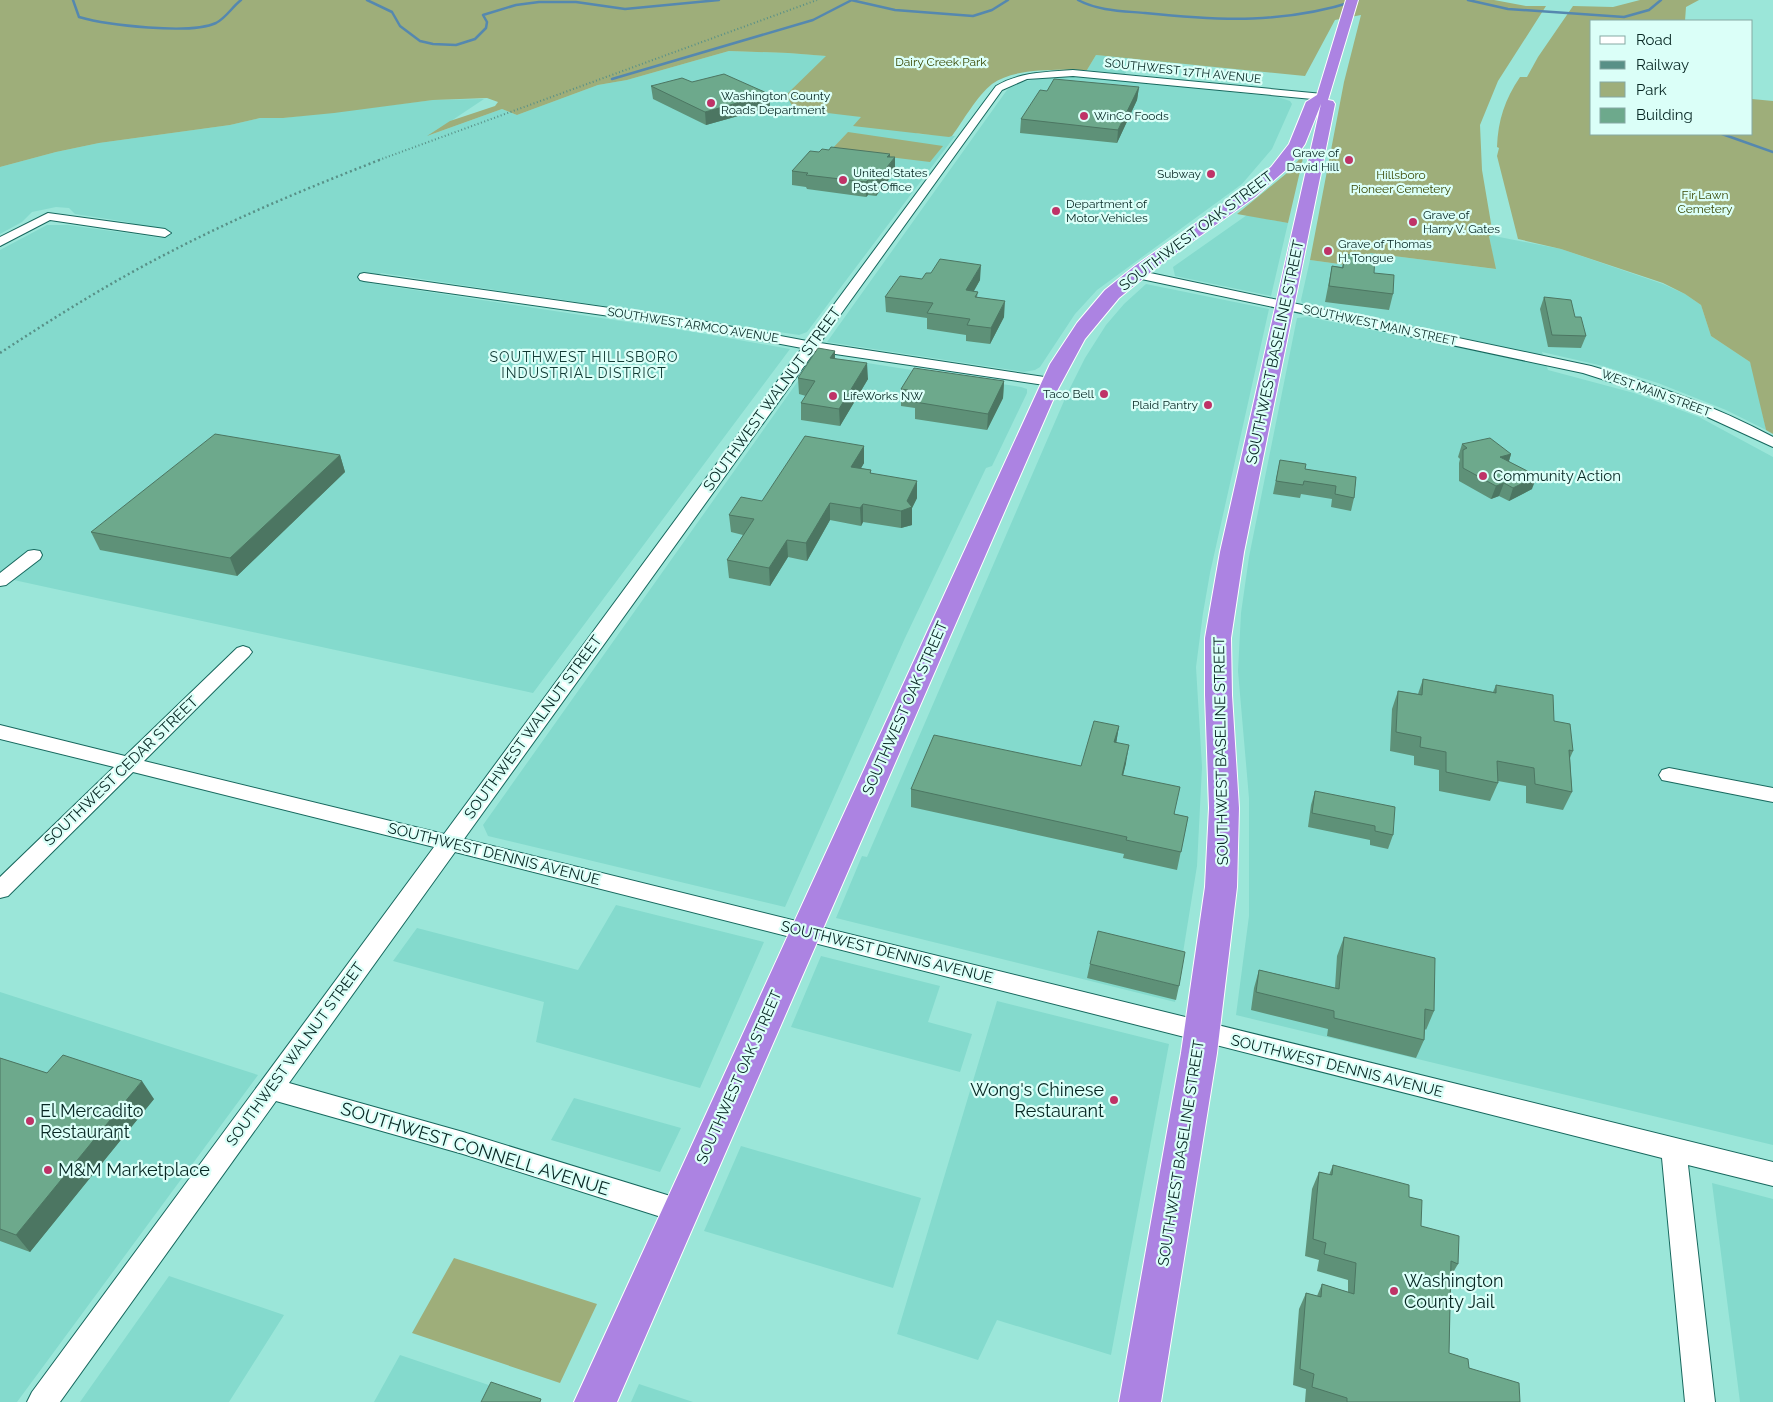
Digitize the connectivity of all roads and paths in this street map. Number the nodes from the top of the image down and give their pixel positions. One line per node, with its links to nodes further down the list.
1 (1352, 0): 3 (highway, SOUTHWEST BASELINE STREET)
2 (1041, 74): 3 (street, SOUTHWEST 17TH AVENUE); 10 (street, SOUTHWEST WALNUT STREET)
3 (1322, 97): 7 (highway, SOUTHWEST OAK STREET); 9 (highway, SOUTHWEST BASELINE STREET)
4 (48, 216): 5 (street); 6 (street)
5 (165, 234)
6 (0, 242)
7 (1136, 274): 9 (street, SOUTHWEST MAIN STREET); 12 (highway, SOUTHWEST OAK STREET)
8 (364, 277): 10 (street, SOUTHWEST ARMCO AVENUE)
9 (1285, 306): 11 (street, SOUTHWEST MAIN STREET); 24 (highway, SOUTHWEST BASELINE STREET)
10 (811, 345): 12 (street, SOUTHWEST ARMCO AVENUE); 21 (street, SOUTHWEST WALNUT STREET)
11 (1535, 357): 13 (street, WEST MAIN STREET)
12 (1051, 382): 23 (highway, SOUTHWEST OAK STREET)
13 (1773, 443)
14 (34, 555): 15 (street)
15 (0, 581)
16 (243, 652): 18 (street, SOUTHWEST CEDAR STREET)
17 (0, 732): 18 (street, SOUTHWEST DENNIS AVENUE)
18 (129, 764): 21 (street, SOUTHWEST DENNIS AVENUE); 22 (street, SOUTHWEST CEDAR STREET)
19 (1669, 775): 20 (street)
20 (1773, 795)
21 (449, 842): 23 (street, SOUTHWEST DENNIS AVENUE); 25 (street, SOUTHWEST WALNUT STREET)
22 (0, 890)
23 (804, 930): 24 (street, SOUTHWEST DENNIS AVENUE); 28 (highway, SOUTHWEST OAK STREET)
24 (1202, 1032): 26 (street, SOUTHWEST DENNIS AVENUE); 31 (highway, SOUTHWEST BASELINE STREET)
25 (270, 1088): 28 (street, SOUTHWEST CONNELL AVENUE); 29 (street, SOUTHWEST WALNUT STREET)
26 (1674, 1150): 27 (street, SOUTHWEST DENNIS AVENUE); 32 (street)
27 (1773, 1174)
28 (680, 1212): 30 (highway, SOUTHWEST OAK STREET)
29 (42, 1402)
30 (595, 1402)
31 (1140, 1402)
32 (1700, 1402)

